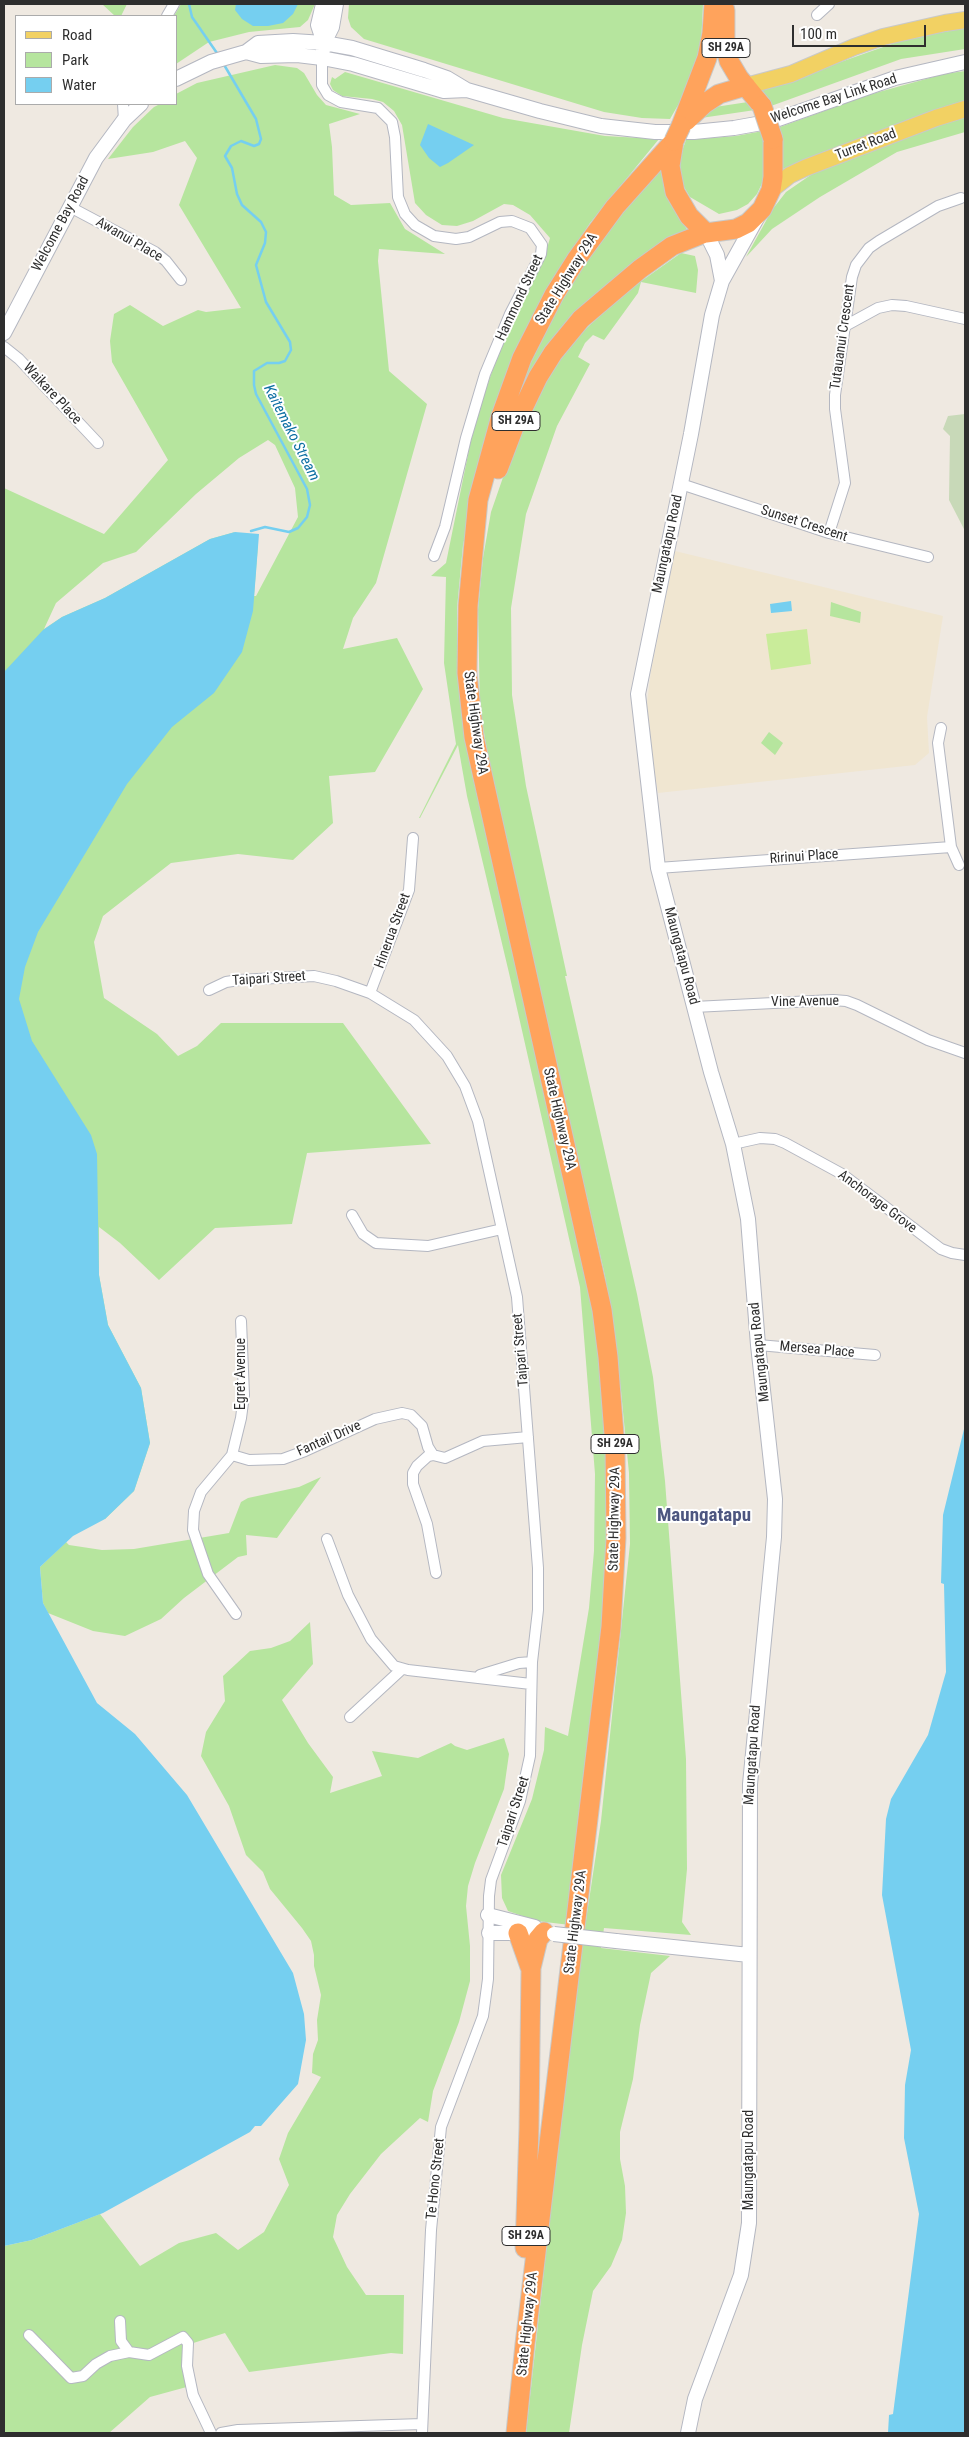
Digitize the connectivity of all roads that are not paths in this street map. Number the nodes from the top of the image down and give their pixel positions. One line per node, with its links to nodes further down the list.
1 (323, 4): 8 (street)
2 (336, 4): 8 (street)
3 (714, 4): 19 (highway, State Highway 29A / SH 29A)
4 (725, 4): 13 (highway, SH 29A)
5 (829, 4): 6 (street)
6 (817, 15)
7 (965, 20): 13 (main road)
8 (324, 43): 9 (street, Welcome Bay Link Road); 10 (street); 14 (street, Welcome Bay Link Road)
9 (240, 54): 10 (street, Welcome Bay Link Road); 12 (street, Welcome Bay Link Road)
10 (322, 58): 14 (street, Welcome Bay Link Road); 35 (street, Hammond Street)
11 (965, 62): 14 (street, Welcome Bay Link Road)
12 (178, 78)
13 (746, 86): 19 (highway, SH 29A); 20 (highway, SH 29A, bridge)
14 (467, 90)
15 (122, 105): 18 (street)
16 (140, 105): 18 (street)
17 (965, 109): 20 (main road, Turret Road)
18 (124, 120): 22 (street, Welcome Bay Road)
19 (682, 125): 24 (highway, SH 29A); 34 (highway, State Highway 29A / SH 29A)
20 (771, 190): 23 (highway, SH 29A)
21 (961, 198): 28 (street, Tutauanui Crescent)
22 (70, 207): 25 (street, Awanui Place); 29 (street, Welcome Bay Road)
23 (760, 213): 24 (highway, SH 29A); 26 (street, Maungatapu Road)
24 (705, 233): 26 (street, Maungatapu Road); 34 (highway, State Highway 29A / SH 29A)
25 (182, 280)
26 (722, 281): 32 (street, Maungatapu Road)
27 (965, 318): 28 (street)
28 (845, 326): 33 (street, Tutauanui Crescent)
29 (4, 333)
30 (4, 347): 31 (street, Waikare Place)
31 (98, 443)
32 (681, 484): 33 (street, Sunset Crescent); 41 (street, Maungatapu Road)
33 (829, 533): 36 (street, Sunset Crescent)
34 (472, 554): 72 (highway, State Highway 29A / SH 29A)
35 (434, 556)
36 (928, 557)
37 (941, 728): 39 (street)
38 (413, 838): 43 (street, Hinerua Street)
39 (951, 847): 40 (street); 41 (street, Ririnui Place)
40 (959, 865)
41 (658, 868): 44 (street, Maungatapu Road)
42 (209, 990): 43 (street, Taipari Street)
43 (370, 992): 48 (street, Taipari Street)
44 (694, 1007): 45 (street, Vine Avenue); 46 (street, Maungatapu Road)
45 (965, 1053)
46 (732, 1144): 49 (street, Anchorage Grove); 51 (street, Maungatapu Road)
47 (352, 1215): 48 (street)
48 (502, 1230): 53 (street, Taipari Street)
49 (965, 1255)
50 (241, 1321): 54 (street, Egret Avenue)
51 (758, 1345): 52 (street, Mersea Place); 68 (street, Maungatapu Road)
52 (875, 1355)
53 (528, 1437): 55 (street); 59 (street, Taipari Street)
54 (232, 1455): 55 (street, Fantail Drive); 58 (street)
55 (433, 1455): 57 (street)
56 (327, 1539): 60 (street)
57 (436, 1573)
58 (236, 1614)
59 (532, 1662): 61 (street); 62 (street, Taipari Street)
60 (402, 1669): 61 (street); 63 (street)
61 (474, 1676): 62 (street)
62 (531, 1684): 64 (street, Taipari Street)
63 (350, 1717)
64 (488, 1915): 65 (street, Taipari Street); 67 (street)
65 (489, 1932): 66 (street); 74 (street, Te Hono Street)
66 (518, 1933): 67 (street); 69 (highway, SH 29A)
67 (549, 1933): 68 (street, bridge); 69 (highway, SH 29A)
68 (749, 1955): 78 (street, Maungatapu Road)
69 (530, 1968): 72 (highway, SH 29A)
70 (120, 2321): 73 (street)
71 (30, 2334): 73 (street)
72 (525, 2344): 77 (highway, State Highway 29A / SH 29A)
73 (129, 2352): 75 (street)
74 (422, 2429): 76 (street)
75 (211, 2433)
76 (221, 2433)
77 (516, 2433)
78 (688, 2433)

